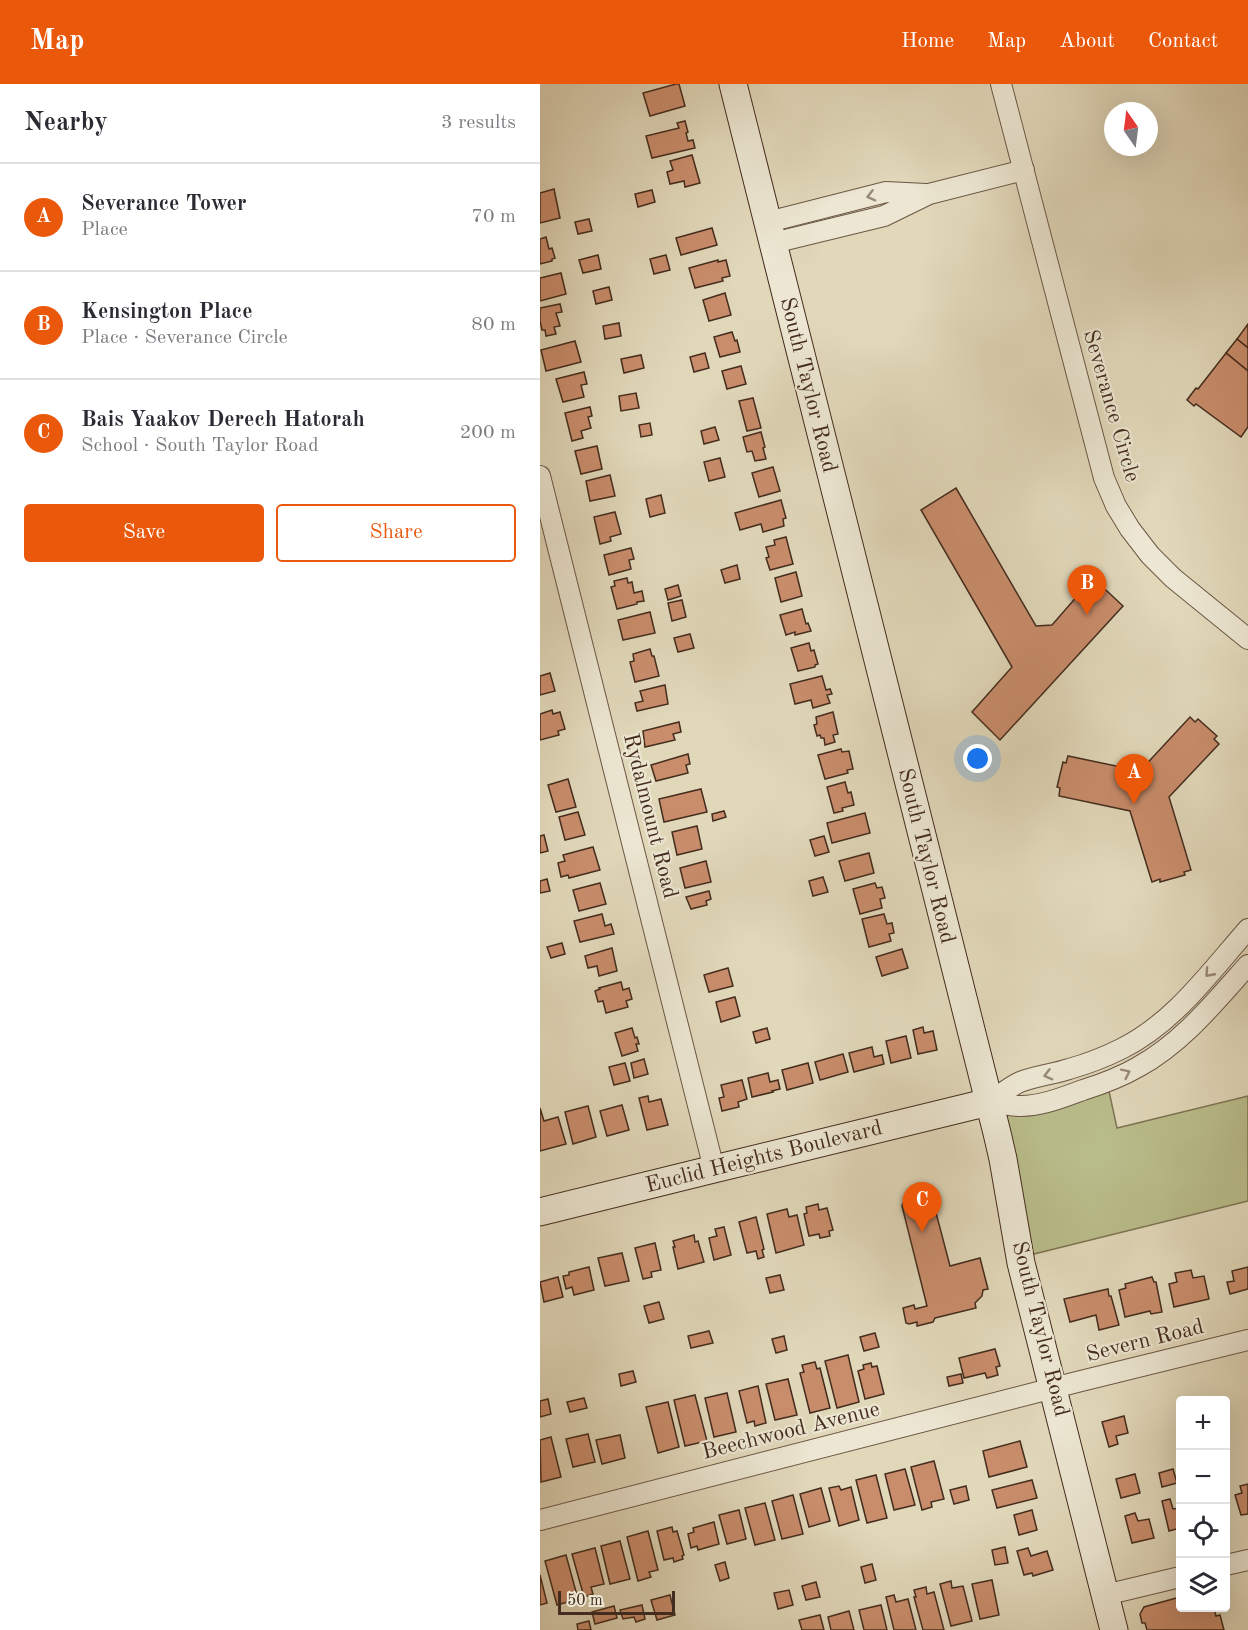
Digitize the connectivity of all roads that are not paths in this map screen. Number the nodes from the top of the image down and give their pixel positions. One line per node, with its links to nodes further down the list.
1 (733, 84): 4 (main road, South Taylor Road)
2 (1001, 84): 3 (street, Severance Circle)
3 (1024, 170): 4 (street); 6 (street, Severance Circle)
4 (770, 233): 9 (main road, South Taylor Road)
5 (540, 476): 10 (street, Rydalmount Road)
6 (1248, 639)
7 (1248, 930): 9 (street, one-way to 9)
8 (1248, 965): 9 (street, one-way to 8)
9 (989, 1102): 10 (main road, Euclid Heights Boulevard); 13 (main road, South Taylor Road)
10 (714, 1169): 11 (main road, Euclid Heights Boulevard)
11 (540, 1212)
12 (1248, 1340): 13 (street, Severn Road)
13 (1054, 1389): 14 (street, Beechwood Avenue); 18 (main road, South Taylor Road)
14 (540, 1520)
15 (1248, 1560): 16 (street)
16 (1230, 1564)
17 (1176, 1577): 18 (street)
18 (1105, 1595): 19 (main road, South Taylor Road)
19 (1108, 1629)

